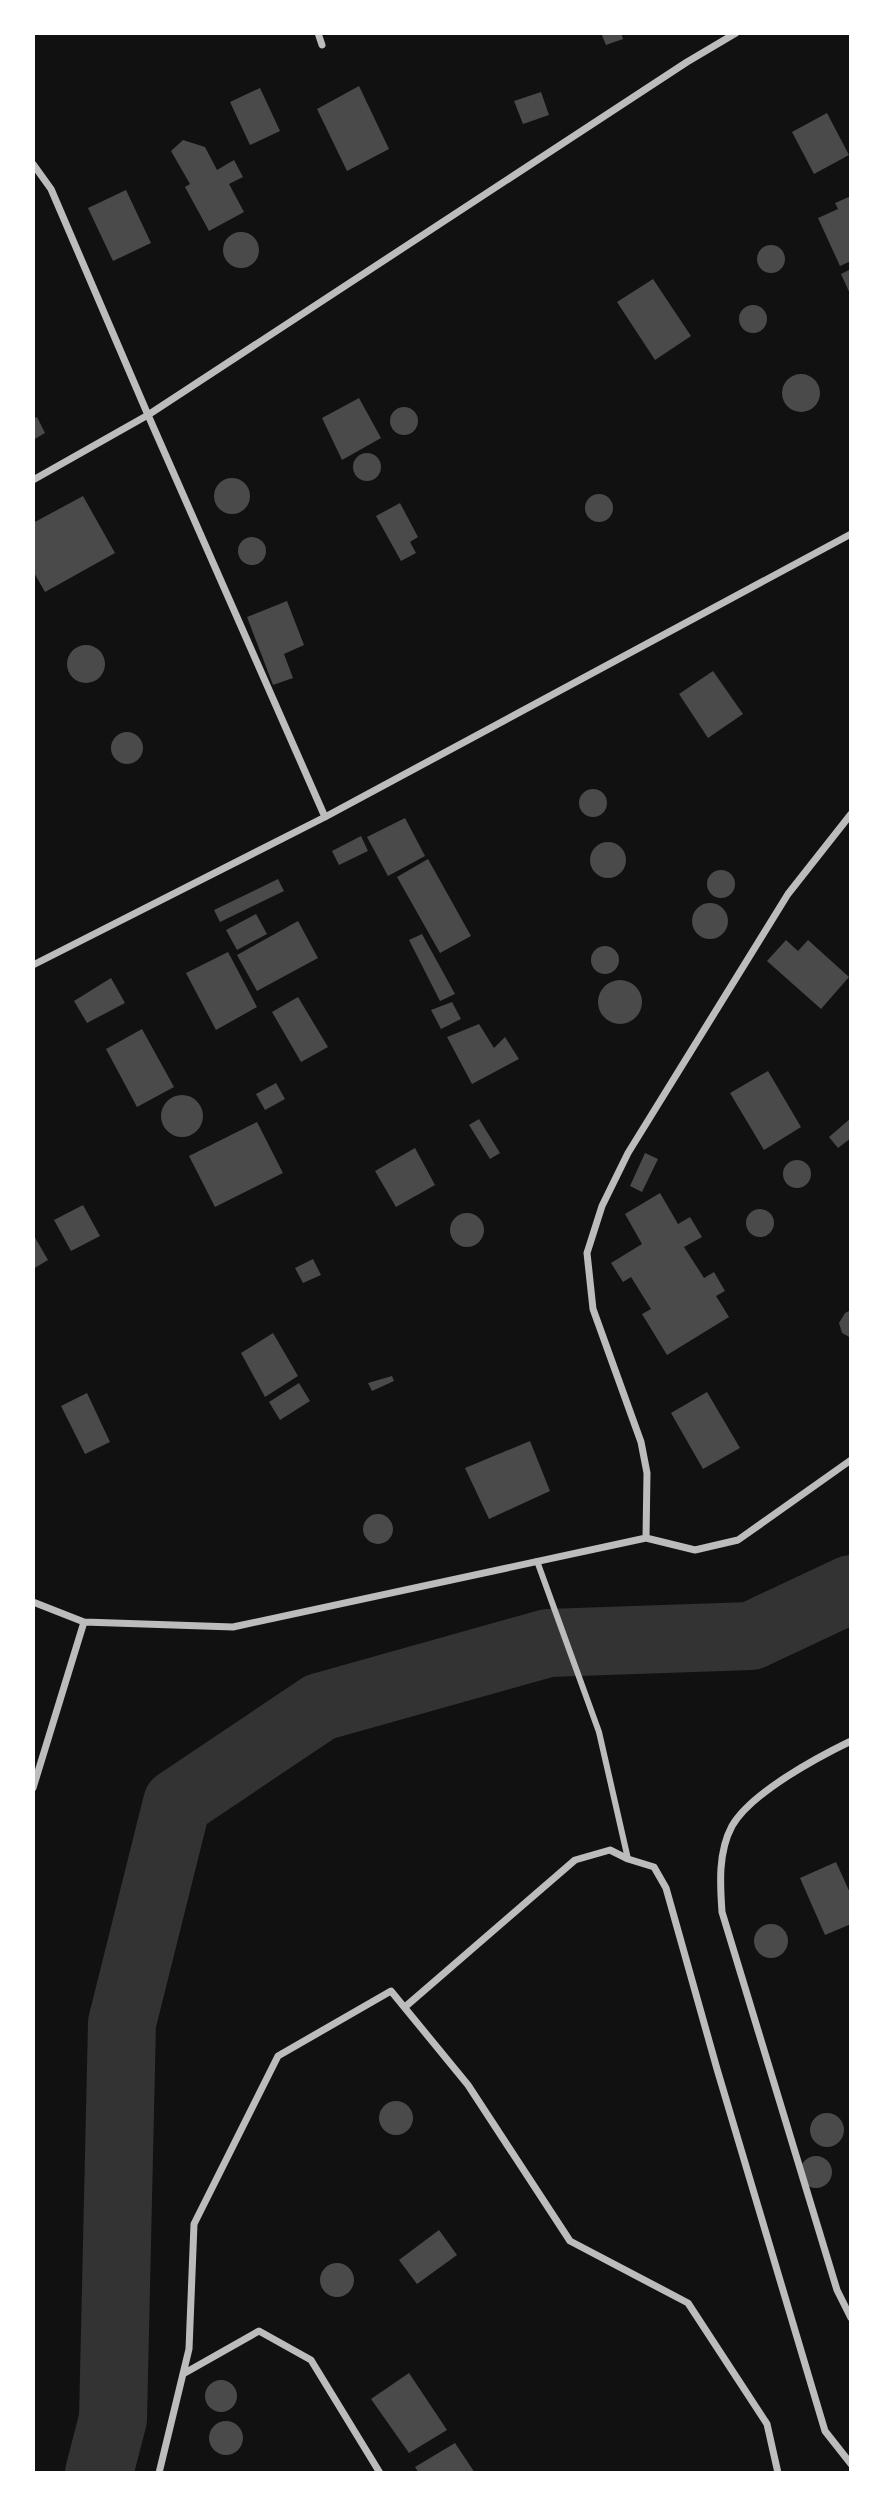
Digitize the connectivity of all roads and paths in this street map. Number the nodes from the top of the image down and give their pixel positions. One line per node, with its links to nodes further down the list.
1 (318, 33): 3 (street)
2 (736, 33): 5 (street)
3 (322, 45)
4 (33, 164): 5 (street)
5 (148, 415): 6 (street); 9 (street)
6 (33, 480)
7 (851, 534): 9 (street)
8 (851, 814): 12 (street)
9 (325, 817): 10 (street)
10 (33, 965)
11 (851, 1460): 12 (street)
12 (646, 1538): 13 (street)
13 (537, 1561): 15 (street); 18 (street)
14 (33, 1602): 15 (street)
15 (84, 1622): 17 (street)
16 (851, 1741): 20 (street)
17 (33, 1788)
18 (628, 1859): 19 (street); 22 (street)
19 (405, 2007): 21 (street); 25 (street)
20 (851, 2318)
21 (183, 2374): 23 (street); 24 (street)
22 (851, 2464)
23 (159, 2473)
24 (380, 2473)
25 (778, 2473)

